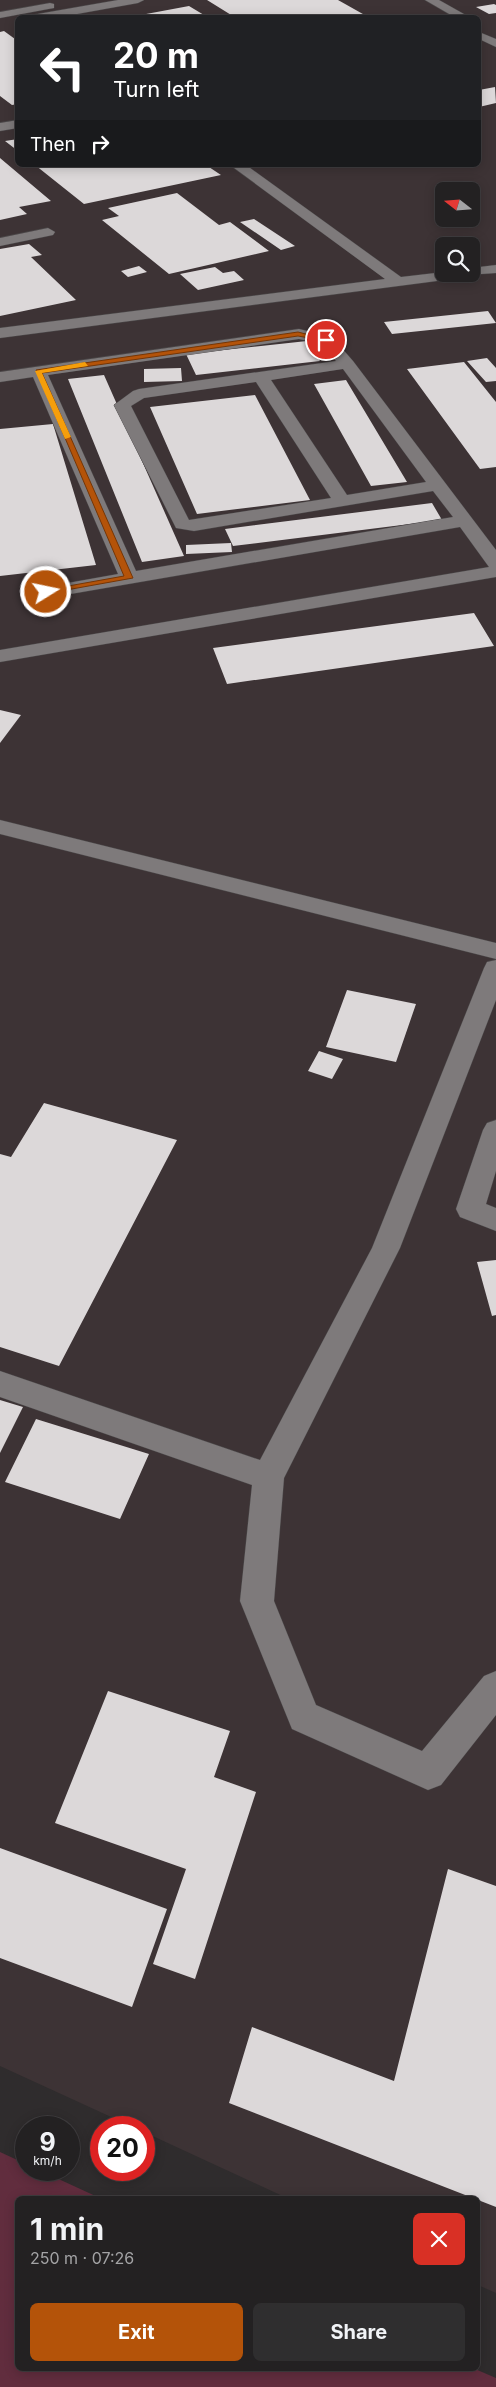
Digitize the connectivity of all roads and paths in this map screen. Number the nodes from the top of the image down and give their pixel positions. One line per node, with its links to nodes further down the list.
1 (7, 0): 7 (street)
2 (89, 0): 8 (street)
3 (138, 0): 9 (street)
4 (431, 0): 11 (street)
5 (419, 4): 10 (street)
6 (0, 15): 12 (street)
7 (25, 15)
8 (30, 15)
9 (33, 15)
10 (439, 15)
11 (460, 15)
12 (15, 16)
13 (15, 19): 14 (street)
14 (0, 23)
15 (481, 25): 16 (street)
16 (496, 34): 17 (street)
17 (481, 37)
18 (481, 37): 19 (street)
19 (496, 44)
20 (15, 124): 21 (street)
21 (0, 127)
22 (240, 167): 28 (street)
23 (48, 232): 24 (street)
24 (0, 242)
25 (496, 269): 26 (street)
26 (480, 271)
27 (435, 277): 28 (street)
28 (398, 282): 29 (street)
29 (0, 333)
30 (347, 364): 31 (street); 32 (street); 34 (street)
31 (38, 371): 33 (street); 39 (street)
32 (260, 376): 35 (street); 35 (street)
33 (0, 377)
34 (438, 485): 35 (street); 36 (street)
35 (342, 501)
36 (464, 521): 37 (street); 39 (street)
37 (496, 562)
38 (496, 571): 41 (street)
39 (129, 578): 40 (street)
40 (30, 595)
41 (0, 656)
42 (0, 827): 43 (street)
43 (496, 951)
44 (496, 968): 48 (street)
45 (496, 1130): 46 (street)
46 (496, 1220)
47 (0, 1384): 48 (street)
48 (268, 1477): 49 (street)
49 (496, 1688)

